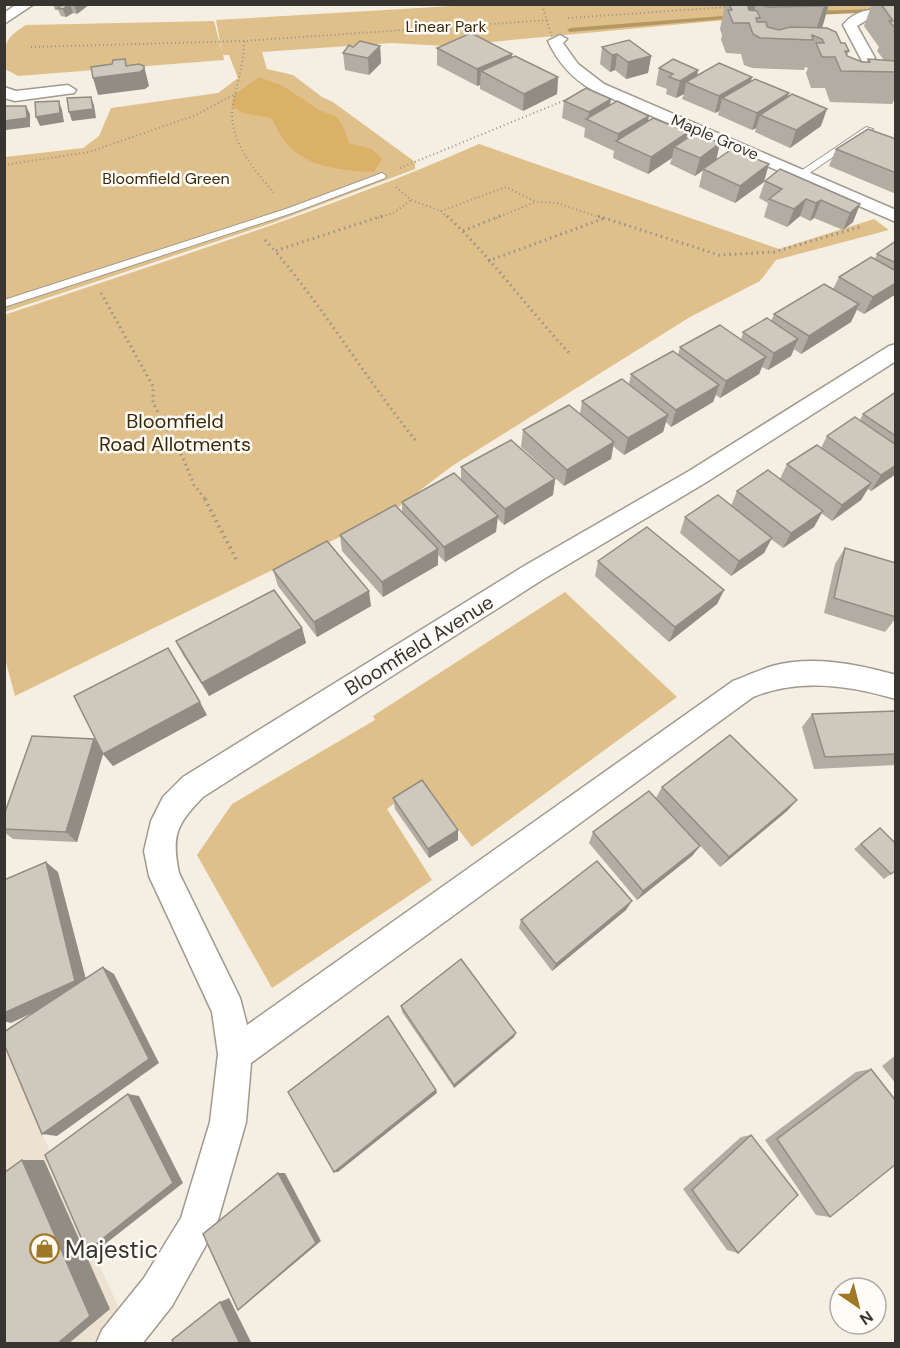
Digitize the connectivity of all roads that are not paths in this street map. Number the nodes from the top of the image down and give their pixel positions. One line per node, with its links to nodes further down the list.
1 (27, 4): 3 (street)
2 (896, 12): 5 (street)
3 (4, 20)
4 (556, 38): 9 (street, Maple Grove)
5 (867, 58)
6 (68, 90): 7 (street)
7 (4, 92)
8 (868, 129): 9 (lane)
9 (801, 175): 11 (street, Maple Grove)
10 (382, 176): 12 (lane)
11 (891, 215)
12 (4, 304)
13 (896, 351): 15 (street, Bloomfield Avenue)
14 (896, 687): 15 (street)
15 (235, 1054): 16 (street, Bloomfield Avenue)
16 (116, 1344)

